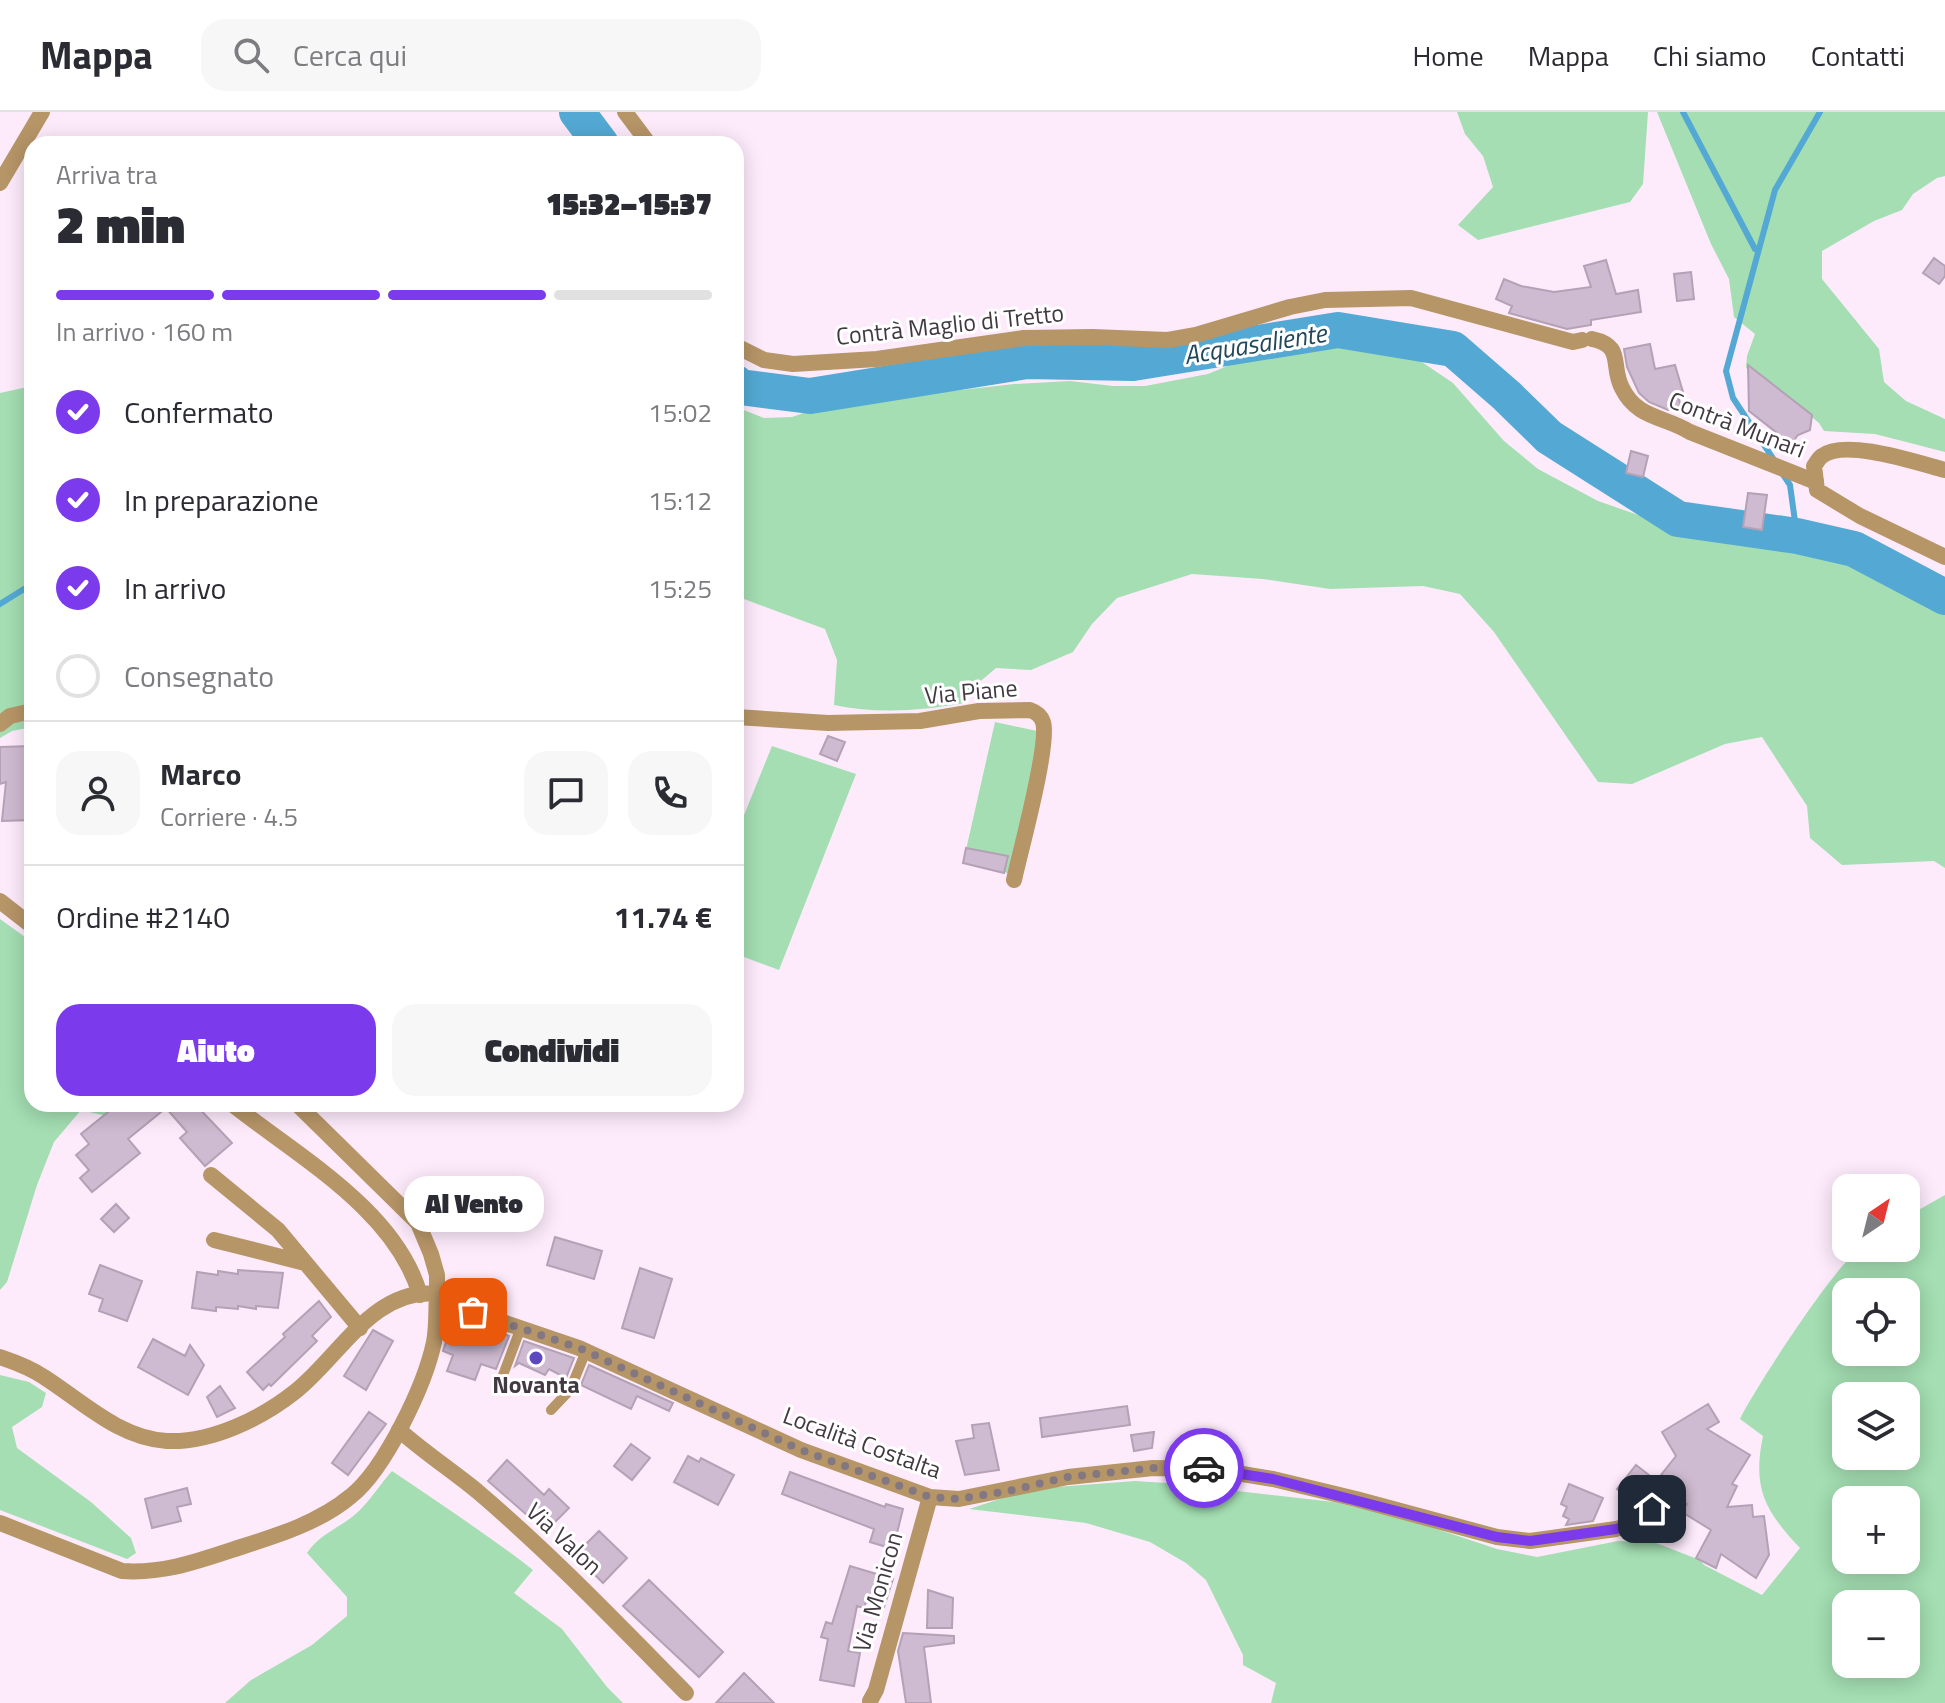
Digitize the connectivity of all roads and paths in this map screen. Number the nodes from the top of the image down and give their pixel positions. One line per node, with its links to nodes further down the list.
1 (42, 112): 3 (street)
2 (625, 112): 4 (street)
3 (28, 136)
4 (643, 136)
5 (24, 142): 6 (street)
6 (0, 183)
7 (1453, 309): 8 (street, Contrà Maglio di Tretto); 10 (street, Contrà Munari)
8 (744, 350)
9 (1945, 470): 10 (street)
10 (1816, 482): 11 (street, Contrà Munari)
11 (1945, 557)
12 (24, 713): 14 (street)
13 (744, 718): 15 (street, Via Piane)
14 (0, 724)
15 (1014, 880)
16 (0, 901): 17 (street)
17 (24, 920)
18 (243, 1112): 23 (street)
19 (305, 1112): 23 (street)
20 (211, 1175): 22 (street)
21 (214, 1240): 22 (street)
22 (305, 1263): 24 (street)
23 (429, 1294): 24 (street); 25 (street, Località Costalta); 30 (street)
24 (360, 1328): 27 (street)
25 (520, 1330): 26 (street, Località Costalta); 28 (lane)
26 (586, 1351): 29 (lane); 32 (street, Località Costalta)
27 (0, 1357)
28 (497, 1391)
29 (551, 1410)
30 (399, 1430): 34 (street); 36 (street, Via Valon)
31 (1662, 1486): 35 (street)
32 (930, 1497): 35 (street, Località Costalta); 37 (street, Via Monicon)
33 (1664, 1507): 35 (street, Località Costalta)
34 (0, 1523)
35 (1628, 1525)
36 (686, 1693)
37 (870, 1701)

